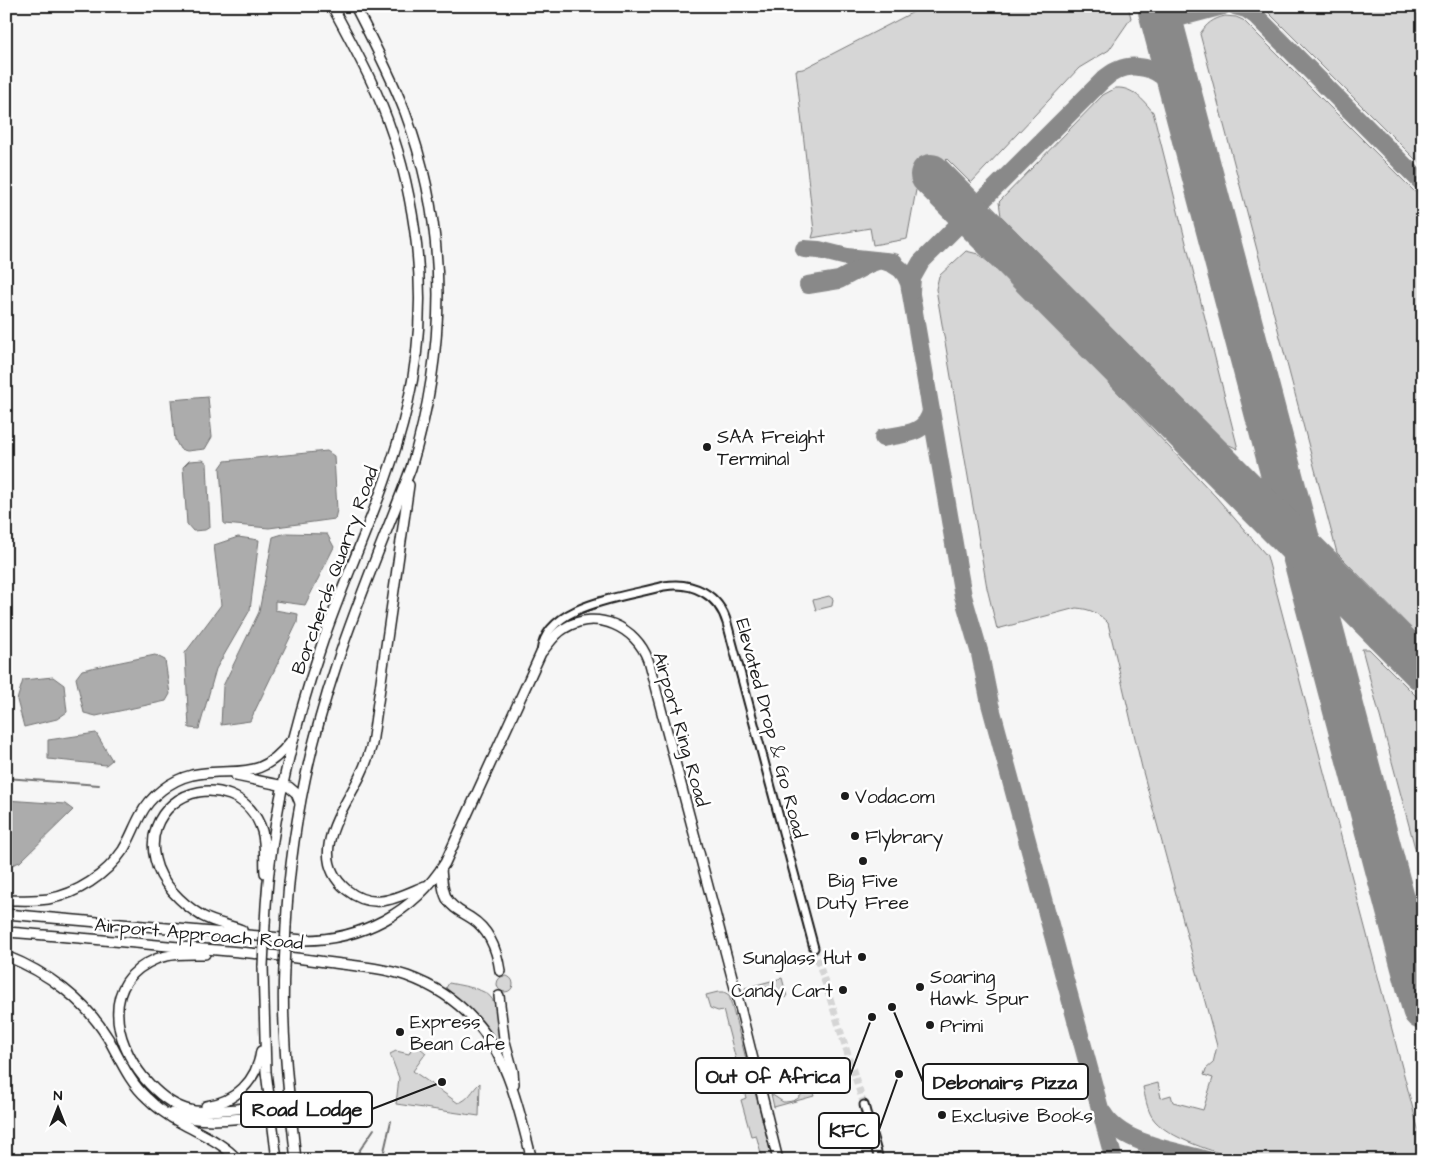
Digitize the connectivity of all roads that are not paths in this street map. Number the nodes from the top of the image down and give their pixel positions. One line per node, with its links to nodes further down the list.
1 (332, 6): 5 (main road, Borcherds Quarry Road)
2 (355, 6): 3 (main road, Borcherds Quarry Road)
3 (411, 468): 8 (main road, Borcherds Quarry Road); 10 (main road)
4 (541, 653): 9 (main road, Airport Ring Road); 17 (street, Elevated Drop & Go Road); 33 (main road, Airport Ring Road)
5 (294, 737): 6 (main road); 7 (main road, Borcherds Quarry Road)
6 (223, 773): 7 (main road); 11 (main road)
7 (283, 785): 8 (main road); 12 (main road, Borcherds Quarry Road)
8 (300, 808): 27 (main road, Borcherds Quarry Road, bridge)
9 (442, 869): 10 (main road, Airport Ring Road); 20 (main road)
10 (428, 885): 16 (main road, Airport Ring Road)
11 (6, 900)
12 (265, 908): 15 (main road); 22 (main road, Borcherds Quarry Road, bridge)
13 (6, 914): 15 (main road, Airport Approach Road)
14 (6, 932): 18 (main road, Airport Approach Road)
15 (256, 935): 16 (main road, Airport Approach Road)
16 (295, 940)
17 (814, 948)
18 (253, 953): 23 (main road); 24 (main road, Airport Approach Road)
19 (6, 956): 25 (main road)
20 (500, 971)
21 (499, 996): 24 (main road)
22 (264, 1019): 23 (main road); 28 (main road, Borcherds Quarry Road)
23 (149, 1084): 28 (main road)
24 (514, 1094): 32 (main road)
25 (154, 1104): 28 (main road); 29 (main road)
26 (864, 1105): 34 (street)
27 (290, 1108): 28 (main road); 31 (main road, Borcherds Quarry Road)
28 (270, 1110): 30 (main road, Borcherds Quarry Road)
29 (238, 1160)
30 (277, 1160)
31 (296, 1160)
32 (532, 1160)
33 (778, 1160)
34 (879, 1160)

